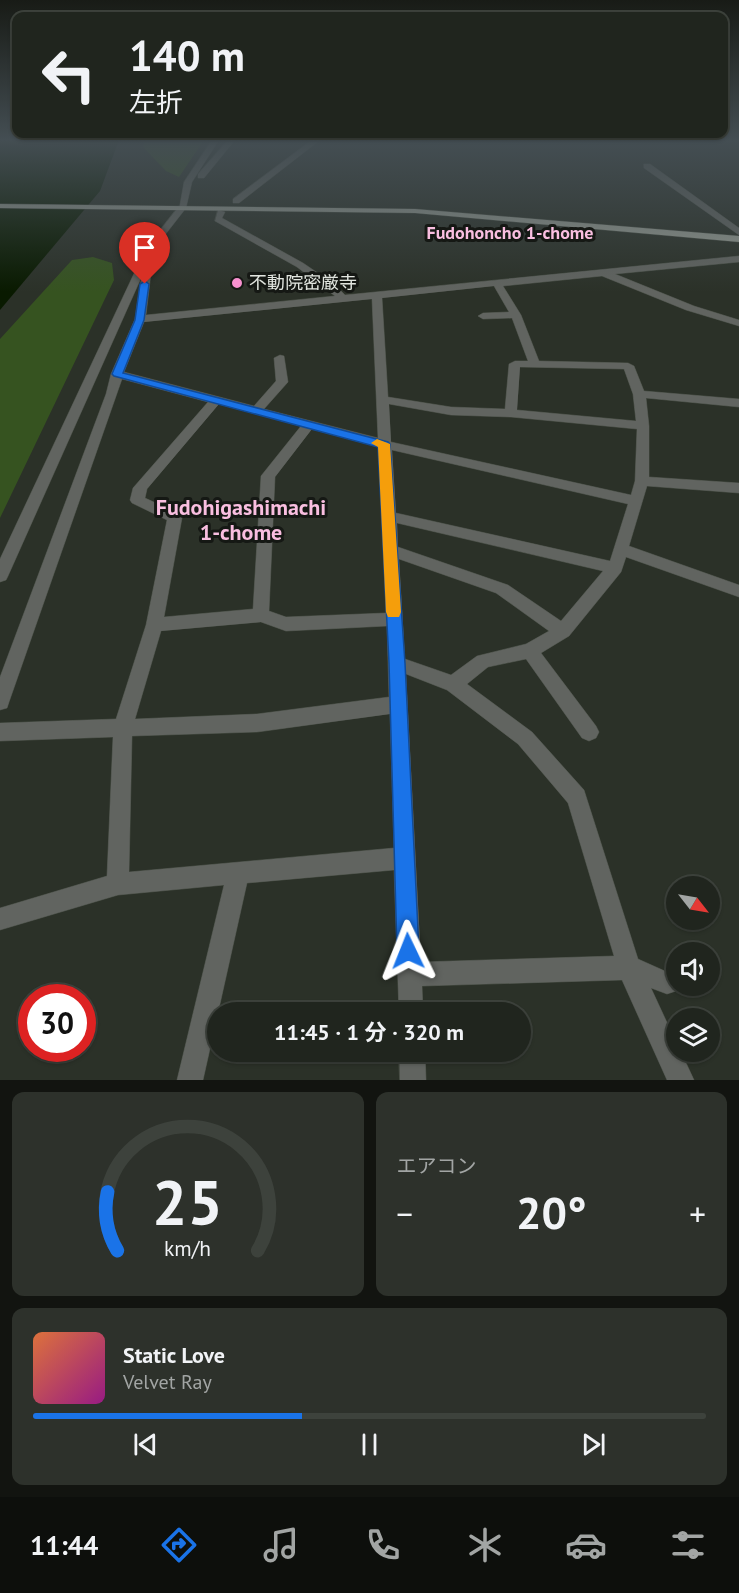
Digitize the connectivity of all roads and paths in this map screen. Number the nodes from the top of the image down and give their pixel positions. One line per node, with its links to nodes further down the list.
1 (186, 190): 6 (street)
2 (250, 190): 4 (street)
3 (681, 190): 8 (street)
4 (236, 201)
5 (0, 206): 6 (main road)
6 (182, 208): 9 (main road); 10 (street)
7 (220, 212): 15 (street)
8 (739, 232)
9 (739, 239)
10 (150, 248): 18 (street); 39 (street)
11 (739, 259): 12 (street)
12 (603, 273): 13 (street); 19 (street)
13 (497, 284): 14 (street); 16 (street)
14 (376, 296): 15 (street); 24 (street)
15 (343, 299): 18 (street)
16 (516, 315): 17 (street); 21 (street)
17 (483, 316)
18 (140, 320): 22 (street)
19 (739, 323)
20 (280, 358): 27 (street)
21 (535, 364): 23 (street); 28 (street)
22 (117, 374): 25 (street); 48 (street)
23 (639, 394): 26 (street); 30 (street)
24 (382, 399): 28 (street); 31 (street)
25 (215, 401): 27 (street); 43 (street)
26 (739, 403)
27 (255, 412): 29 (street)
28 (511, 413): 30 (street)
29 (308, 425): 31 (street); 41 (street)
30 (643, 426): 32 (street)
31 (384, 444): 34 (street); 35 (street)
32 (642, 481): 33 (street); 34 (street)
33 (739, 488)
34 (636, 501): 36 (street)
35 (388, 516): 37 (street); 38 (street)
36 (620, 549): 38 (street); 40 (street)
37 (390, 550): 42 (street); 44 (street)
38 (615, 568): 44 (street)
39 (0, 576)
40 (739, 591)
41 (261, 615): 42 (street); 43 (street)
42 (394, 619): 46 (street)
43 (154, 625): 50 (street)
44 (563, 632): 45 (street)
45 (530, 651): 47 (street); 52 (street)
46 (397, 663): 47 (street); 49 (street)
47 (453, 684): 57 (street)
48 (0, 702)
49 (399, 704): 50 (street); 53 (street)
50 (123, 727): 51 (street); 55 (street)
51 (0, 732)
52 (589, 732)
53 (405, 858): 54 (street); 58 (street)
54 (238, 873): 55 (street); 62 (street)
55 (118, 884): 56 (street)
56 (0, 920)
57 (629, 968): 58 (street); 59 (street); 64 (street)
58 (409, 974): 60 (street)
59 (666, 982)
60 (410, 1002)
61 (412, 1062): 63 (street)
62 (190, 1080)
63 (413, 1080)
64 (681, 1080)

